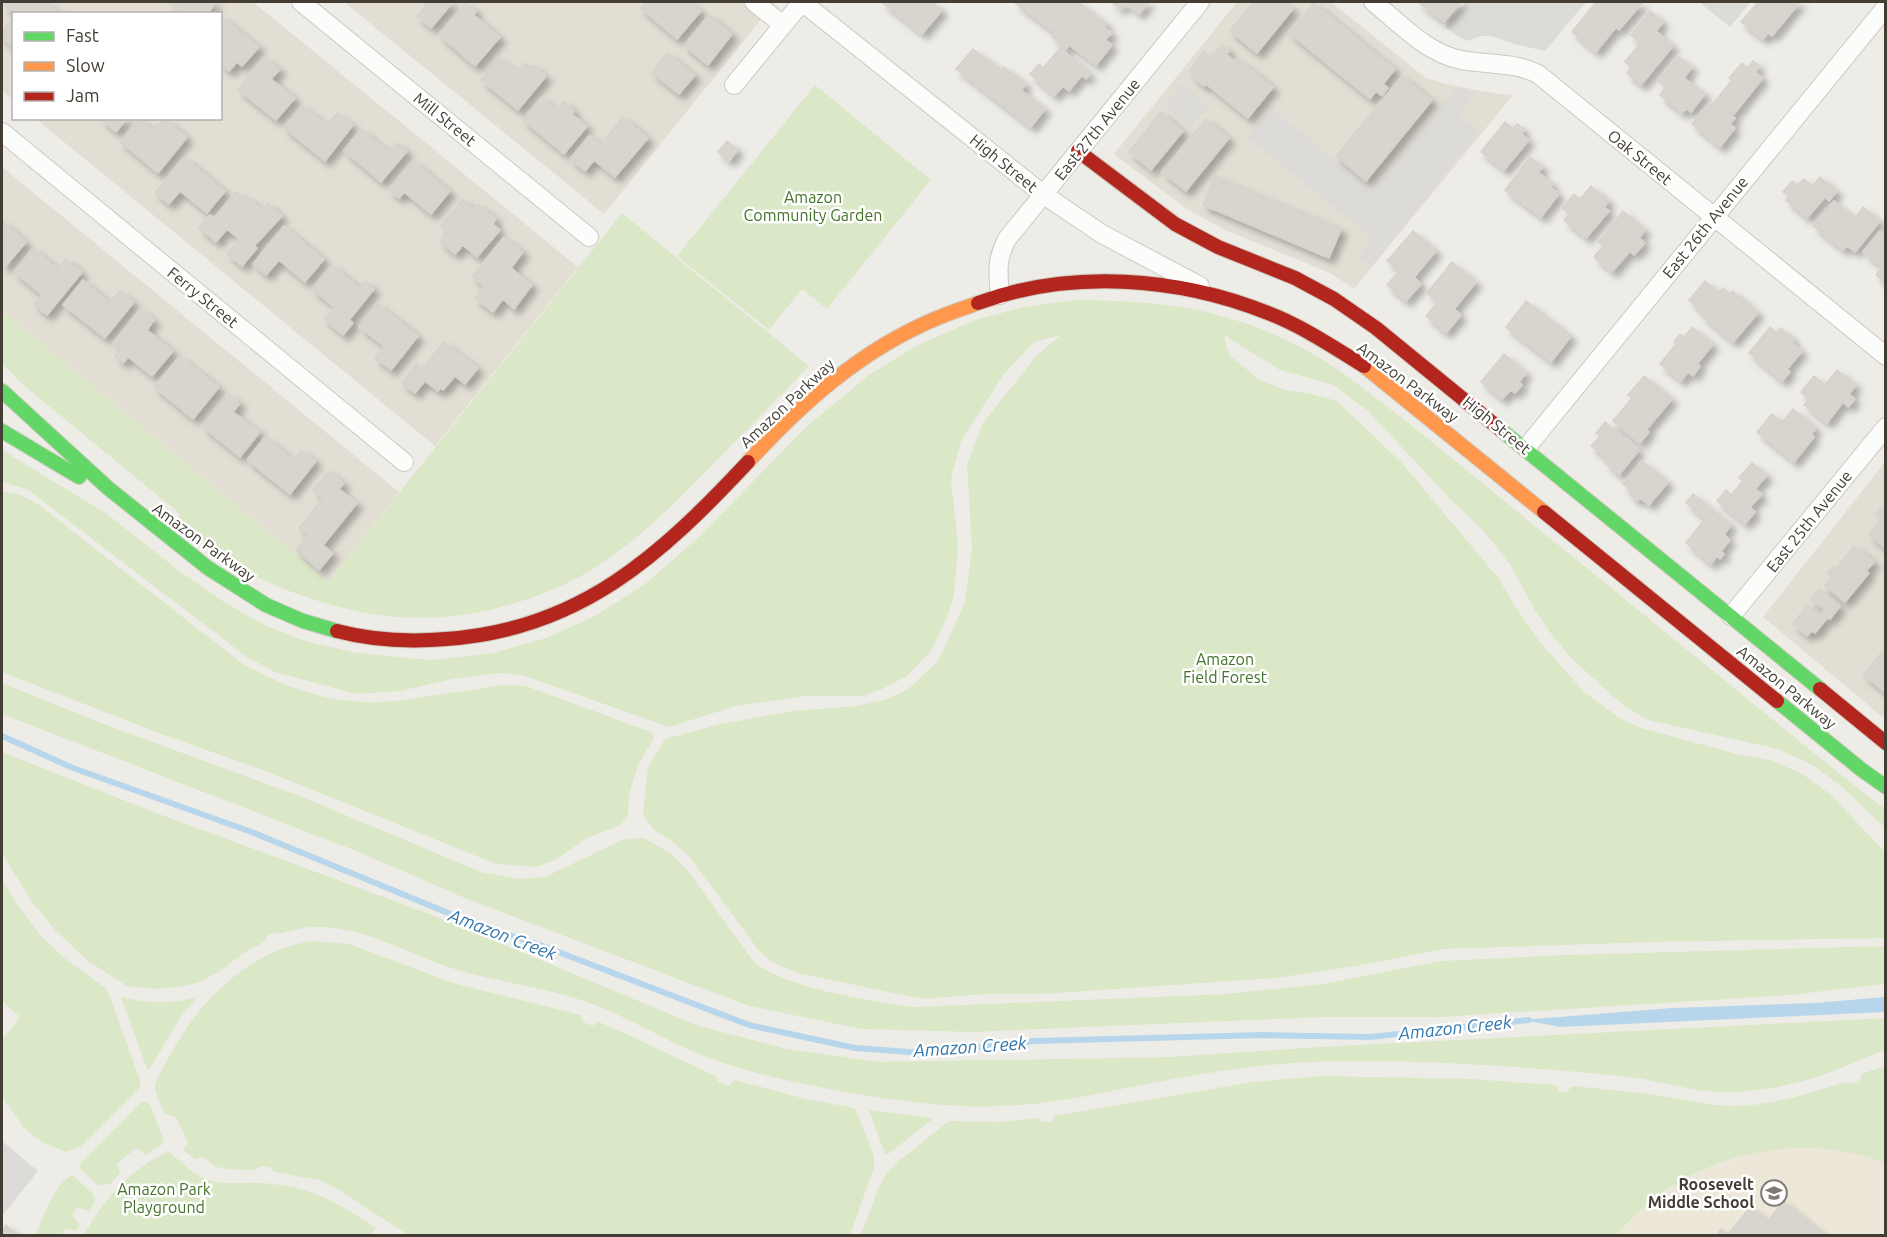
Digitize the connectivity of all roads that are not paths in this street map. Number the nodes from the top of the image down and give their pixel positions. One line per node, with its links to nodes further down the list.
1 (301, 2): 13 (street, Mill Street)
2 (754, 2): 7 (street)
3 (802, 2): 7 (street); 11 (street, High Street)
4 (1200, 2): 10 (street, East 27th Avenue)
5 (1373, 2): 12 (street, Oak Street)
6 (1886, 7): 12 (street, East 26th Avenue)
7 (783, 25): 8 (street)
8 (734, 85)
9 (2, 132): 21 (street, Ferry Street)
10 (1078, 151): 11 (street, East 27th Avenue); 20 (main road, High Street)
11 (1044, 195): 14 (street, East 27th Avenue); 15 (street, High Street)
12 (1713, 217): 16 (street, Oak Street); 20 (street, East 26th Avenue)
13 (589, 237)
14 (1000, 295): 15 (main road, Amazon Parkway); 22 (main road, Amazon Parkway)
15 (1223, 297): 25 (main road, Amazon Parkway)
16 (1886, 356)
17 (2, 392): 22 (main road, Amazon Parkway)
18 (1886, 427): 23 (street, East 25th Avenue)
19 (2, 431): 22 (main road, Amazon Parkway)
20 (1526, 448): 23 (main road, High Street)
21 (404, 462)
22 (125, 505)
23 (1731, 616): 24 (main road, High Street)
24 (1886, 743)
25 (1886, 787)

